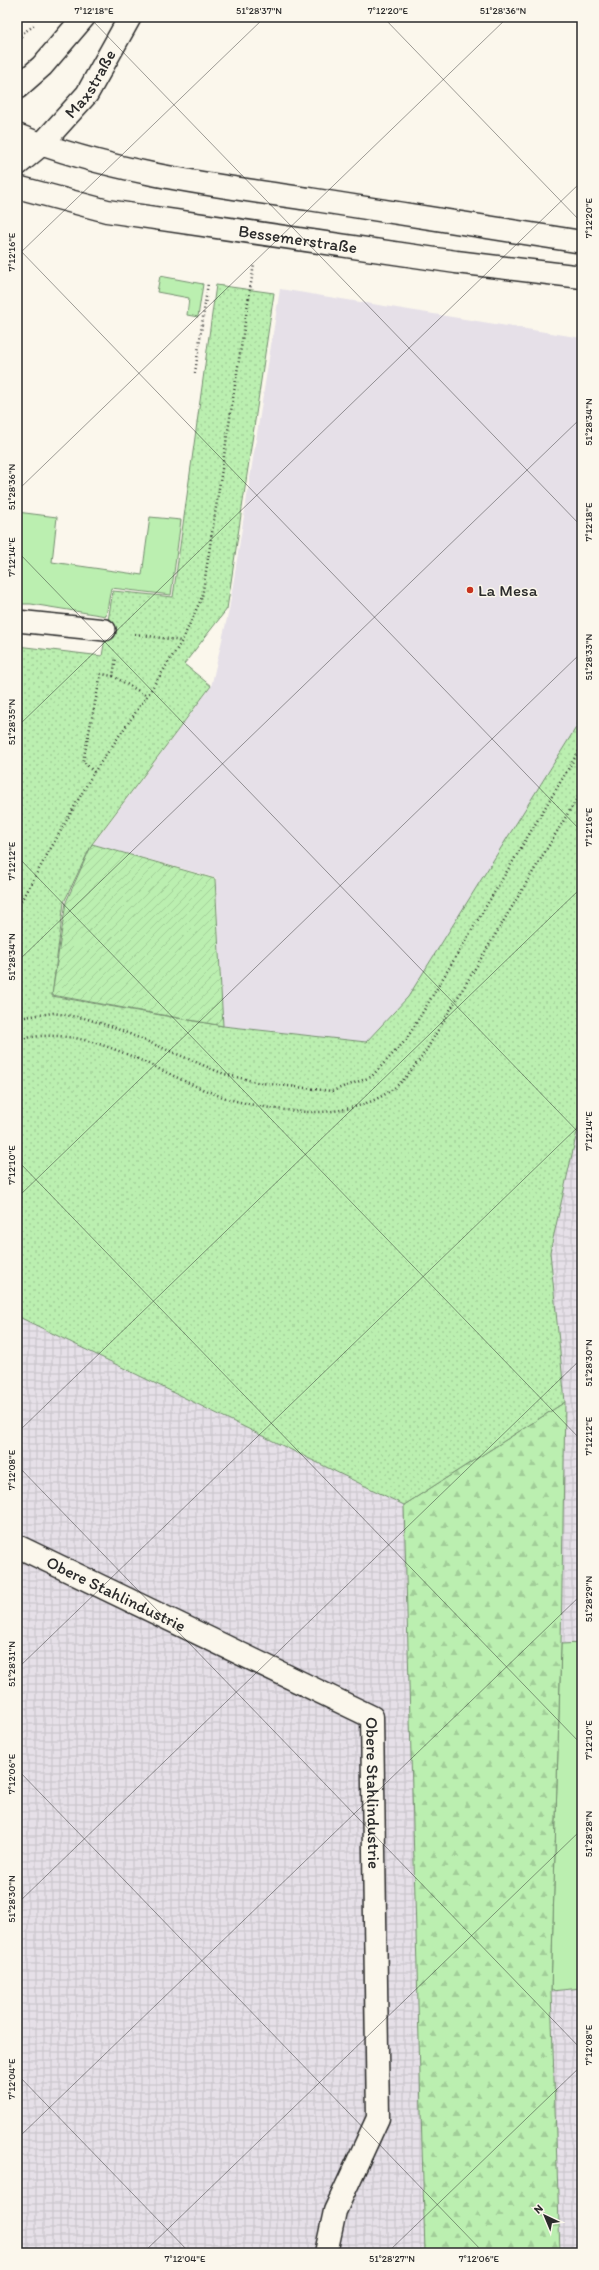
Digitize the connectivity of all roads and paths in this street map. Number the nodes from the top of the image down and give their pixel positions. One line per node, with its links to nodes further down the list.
1 (84, 17): 3 (street)
2 (130, 17): 5 (street, Maxstraße)
3 (17, 88)
4 (17, 135): 5 (street)
5 (41, 145): 6 (street); 9 (street)
6 (17, 165)
7 (17, 187): 8 (street, Bessemerstraße)
8 (258, 234): 10 (street, Bessemerstraße); 15 (path)
9 (582, 242)
10 (582, 277)
11 (208, 283): 12 (path)
12 (195, 373)
13 (17, 622): 14 (lane)
14 (112, 631): 15 (path); 16 (path)
15 (182, 641): 17 (path)
16 (113, 676): 17 (path); 19 (path)
17 (147, 696): 19 (path)
18 (582, 746): 22 (path)
19 (94, 772): 21 (path)
20 (582, 790): 23 (path)
21 (17, 908)
22 (17, 1018)
23 (17, 1040)
24 (17, 1546): 25 (street, Obere Stahlindustrie)
25 (326, 2253)

